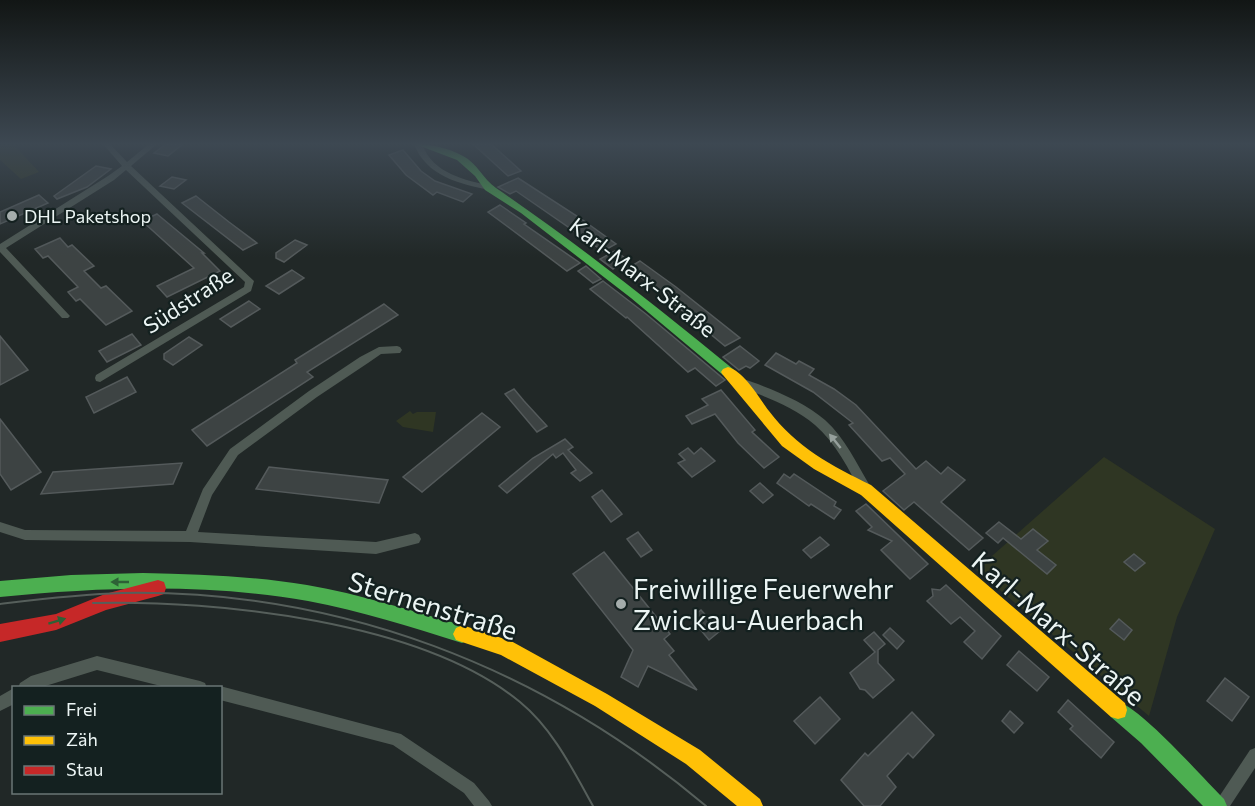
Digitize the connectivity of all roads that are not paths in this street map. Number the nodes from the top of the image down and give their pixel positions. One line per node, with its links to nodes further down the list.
1 (105, 182): 6 (street)
2 (143, 182): 9 (street, Südstraße)
3 (459, 182): 5 (street, Karl-Marx-Straße)
4 (484, 182): 5 (street, Karl-Marx-Straße)
5 (489, 188): 10 (street, Karl-Marx-Straße)
6 (1, 248): 7 (street)
7 (64, 316)
8 (397, 350): 13 (street)
9 (100, 378)
10 (740, 382): 11 (street, Karl-Marx-Straße); 11 (street, Karl-Marx-Straße, one-way to 10)
11 (866, 490): 24 (street, Karl-Marx-Straße)
12 (0, 527): 13 (street)
13 (190, 537): 14 (street)
14 (416, 539)
15 (199, 581): 16 (street, Sternenstraße, one-way to 16); 17 (street, Sternenstraße, one-way to 15); 23 (street, Sternenstraße)
16 (0, 590)
17 (0, 633)
18 (26, 686): 19 (street)
19 (196, 686)
20 (222, 694): 22 (street)
21 (1255, 755): 25 (street)
22 (484, 806)
23 (753, 806)
24 (1216, 806)
25 (1221, 806)

